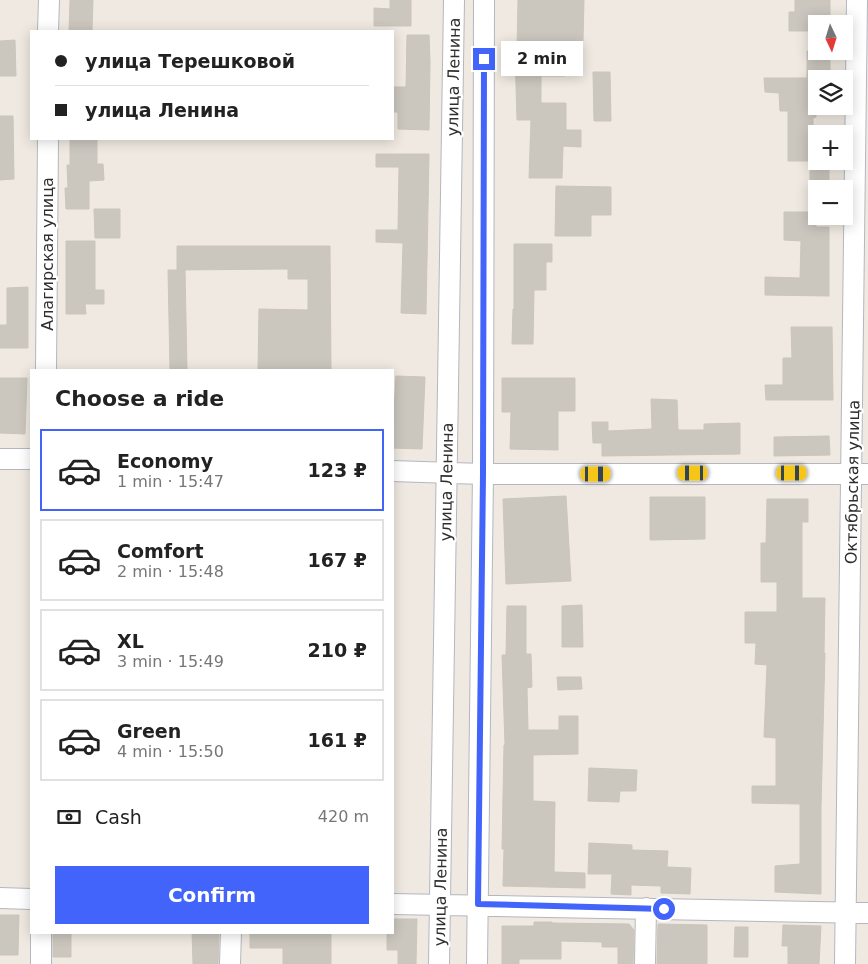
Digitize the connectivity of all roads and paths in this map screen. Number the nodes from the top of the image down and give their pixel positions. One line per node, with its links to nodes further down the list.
1 (49, 0): 5 (street)
2 (454, 0): 11 (street, улица Ленина)
3 (484, 0): 13 (street, улица Ленина)
4 (858, 0): 12 (street, Октябрьская улица)
5 (48, 30)
6 (48, 140): 7 (street, Алагирская улица)
7 (46, 369)
8 (0, 459): 9 (street)
9 (30, 459)
10 (394, 471): 11 (street)
11 (446, 473): 13 (street); 17 (street, улица Ленина)
12 (860, 473): 13 (street); 20 (street, Октябрьская улица)
13 (483, 474): 18 (street, улица Ленина)
14 (0, 898): 15 (street)
15 (30, 899)
16 (394, 904): 17 (street)
17 (440, 904): 18 (street); 26 (street, улица Ленина)
18 (478, 904): 19 (street); 27 (street, улица Ленина)
19 (646, 908): 20 (street); 28 (street)
20 (846, 913): 21 (street); 29 (street, Октябрьская улица)
21 (868, 913)
22 (40, 934): 24 (street)
23 (231, 934): 25 (street)
24 (40, 964)
25 (230, 964)
26 (438, 964)
27 (477, 964)
28 (645, 964)
29 (845, 964)

